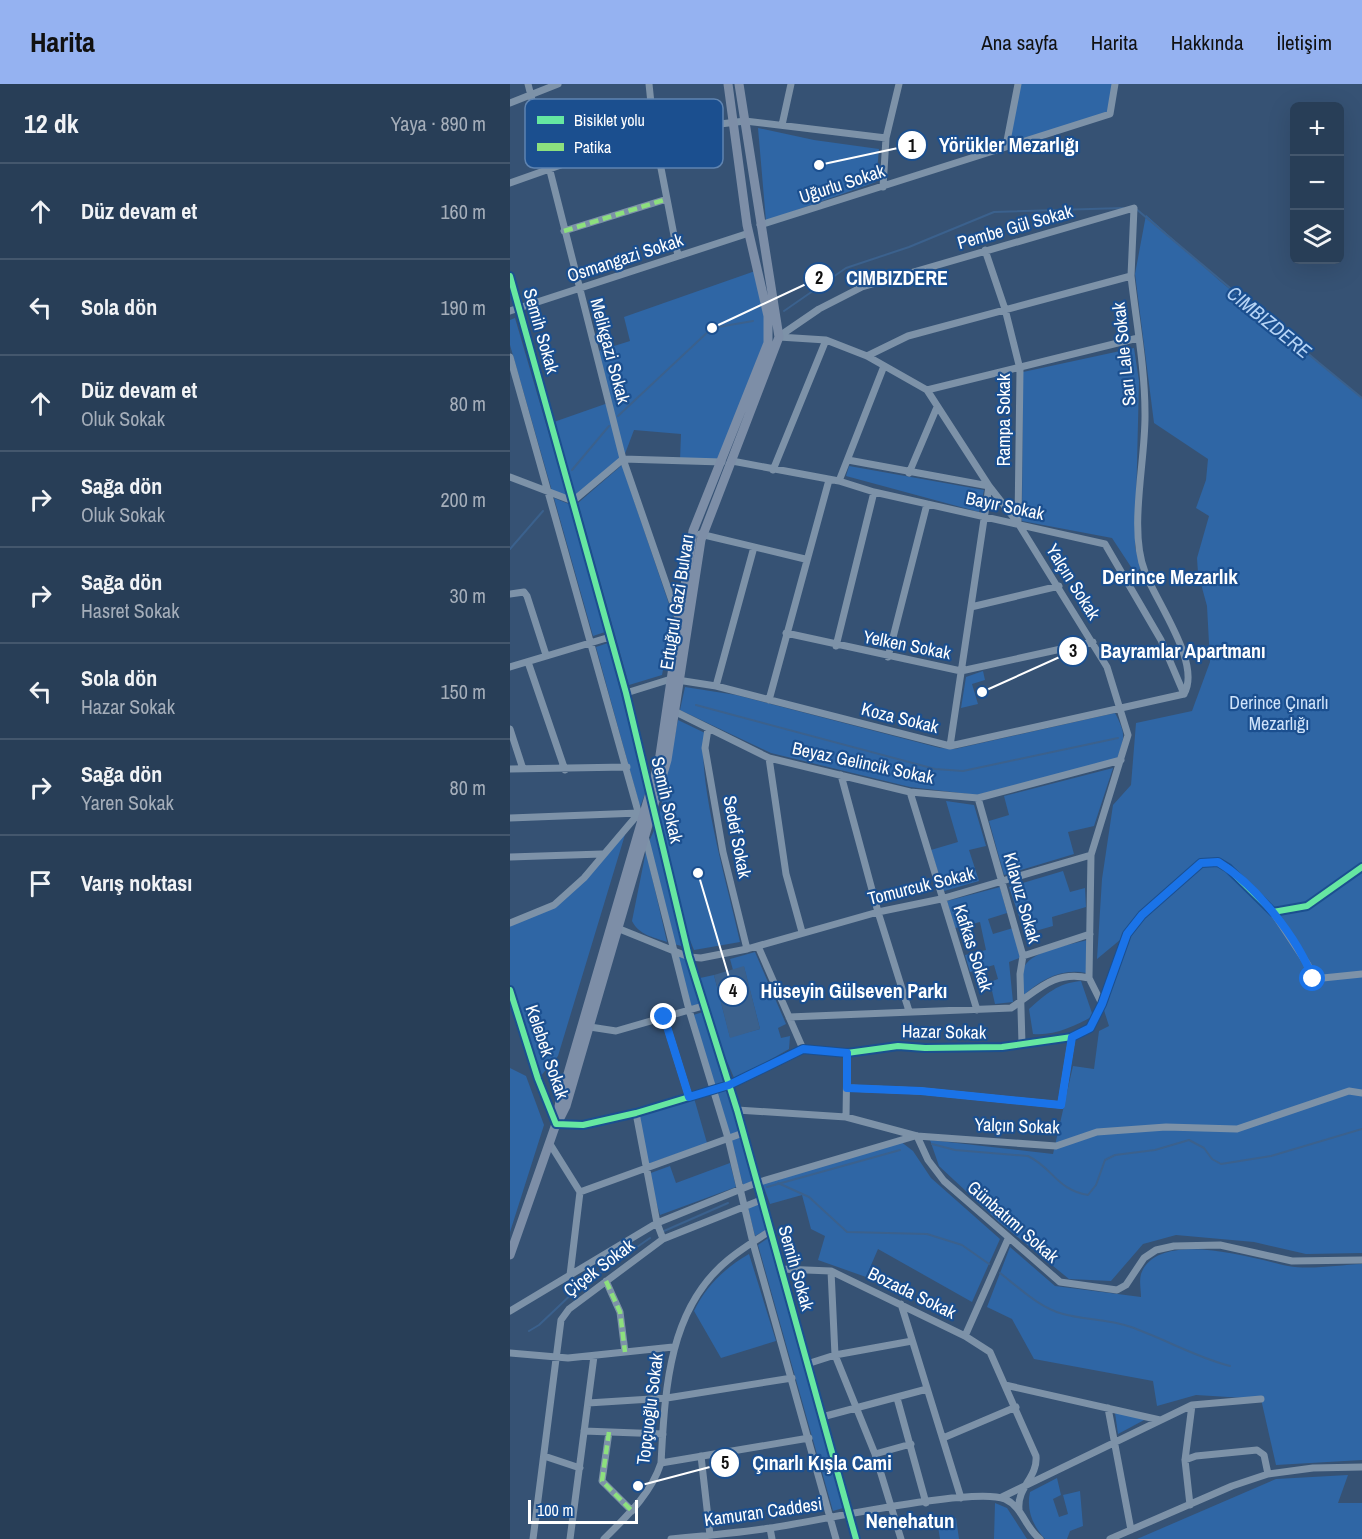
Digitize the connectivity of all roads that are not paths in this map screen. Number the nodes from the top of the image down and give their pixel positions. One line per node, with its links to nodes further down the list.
1 (528, 84): 10 (street, Melikgazi Sokak)
2 (558, 84): 10 (street)
3 (650, 84): 12 (street)
4 (728, 84): 15 (main road, Ertuğrul Gazi Bulvarı)
5 (739, 84): 14 (main road)
6 (791, 84): 17 (street)
7 (899, 84): 18 (street)
8 (1018, 84): 19 (street)
9 (1115, 84): 19 (street, Uğurlu Sokak)
10 (530, 95): 11 (street, Melikgazi Sokak); 13 (street)
11 (531, 99)
12 (651, 99)
13 (510, 103)
14 (745, 121): 15 (street); 17 (street); 26 (main road)
15 (732, 124): 16 (street); 28 (main road, Ertuğrul Gazi Bulvarı)
16 (723, 125)
17 (782, 125): 18 (street)
18 (886, 138): 24 (street)
19 (1006, 146): 24 (street, Uğurlu Sokak)
20 (552, 168): 22 (street)
21 (661, 168): 25 (street)
22 (549, 169): 23 (street); 27 (street, Melikgazi Sokak)
23 (510, 183)
24 (883, 187): 26 (street, Uğurlu Sokak)
25 (667, 199): 27 (street); 30 (street)
26 (760, 225): 37 (main road)
27 (564, 231): 33 (street, Melikgazi Sokak)
28 (749, 233): 30 (street, Osmangazi Sokak); 49 (main road, Ertuğrul Gazi Bulvarı)
29 (986, 250): 32 (street, Pembe Gül Sokak); 35 (street, Rampa Sokak); 37 (street, Pembe Gül Sokak)
30 (678, 256): 33 (street, Osmangazi Sokak)
31 (510, 276): 34 (street, Semih Sokak)
32 (1131, 276): 35 (street, Sarı Lale Sokak); 38 (street, Sarı Lale Sokak)
33 (578, 290): 34 (street, Osmangazi Sokak); 46 (street, Melikgazi Sokak)
34 (519, 308): 36 (street, Osmangazi Sokak); 58 (street, Semih Sokak)
35 (1005, 309): 40 (street, Sarı Lale Sokak); 43 (street, Rampa Sokak)
36 (510, 311)
37 (779, 337): 39 (street); 48 (main road, Ertuğrul Gazi Bulvarı)
38 (1138, 338): 43 (street); 83 (street, Sarı Lale Sokak)
39 (826, 340): 40 (street); 50 (street)
40 (867, 356): 42 (street)
41 (510, 357): 57 (street, Semih Sokak)
42 (884, 366): 44 (street); 47 (street)
43 (1020, 369): 44 (street); 61 (street, Rampa Sokak)
44 (927, 390): 45 (street)
45 (937, 407): 51 (street); 55 (street)
46 (623, 459): 49 (street); 58 (street); 69 (street, Melikgazi Sokak)
47 (848, 459): 51 (street); 54 (street)
48 (732, 461): 50 (street, Bayır Sokak); 63 (main road, Ertuğrul Gazi Bulvarı)
49 (722, 462): 62 (main road, Ertuğrul Gazi Bulvarı)
50 (773, 470): 53 (street, Bayır Sokak)
51 (909, 473): 55 (street)
52 (510, 477): 57 (street)
53 (829, 480): 54 (street, Bayır Sokak); 65 (street)
54 (839, 482): 56 (street, Bayır Sokak)
55 (989, 486): 60 (street); 61 (street, Yalçın Sokak)
56 (874, 492): 59 (street, Bayır Sokak); 74 (street)
57 (550, 493): 58 (street); 72 (street, Semih Sokak)
58 (573, 501): 71 (street, Semih Sokak)
59 (927, 504): 60 (street, Bayır Sokak); 76 (street)
60 (983, 516): 61 (street, Bayır Sokak); 68 (street)
61 (1018, 523): 66 (street, Yalçın Sokak); 83 (street, Bayır Sokak)
62 (693, 531): 63 (street); 69 (main road, Ertuğrul Gazi Bulvarı)
63 (703, 535): 64 (street); 80 (main road, Ertuğrul Gazi Bulvarı)
64 (754, 548): 65 (street); 81 (street)
65 (805, 559): 70 (street)
66 (1059, 586): 68 (street); 73 (street, Yalçın Sokak)
67 (510, 594): 75 (street)
68 (971, 607): 79 (street)
69 (679, 622): 80 (main road, Ertuğrul Gazi Bulvarı)
70 (786, 633): 74 (street, Yelken Sokak); 84 (street)
71 (610, 637): 72 (street); 82 (street, Semih Sokak)
72 (592, 642): 75 (street); 92 (street, Semih Sokak)
73 (1093, 642): 79 (street, Yelken Sokak); 85 (street, Yalçın Sokak)
74 (836, 646): 76 (street, Yelken Sokak)
75 (546, 656): 77 (street)
76 (888, 657): 79 (street, Yelken Sokak)
77 (528, 662): 78 (street); 95 (street)
78 (510, 667)
79 (961, 671): 89 (street)
80 (676, 680): 81 (street, Koza Sokak); 82 (street); 86 (main road, Ertuğrul Gazi Bulvarı); 98 (main road, Ertuğrul Gazi Bulvarı)
81 (716, 686): 84 (street, Koza Sokak)
82 (626, 693): 98 (street, Semih Sokak)
83 (1184, 694): 85 (street, Koza Sokak)
84 (769, 700): 89 (street, Koza Sokak)
85 (1121, 710): 89 (street, Koza Sokak); 91 (street, Yalçın Sokak)
86 (676, 712): 88 (street, Beyaz Gelincik Sokak); 100 (main road, Ertuğrul Gazi Bulvarı)
87 (510, 729): 94 (street)
88 (708, 729): 90 (street, Beyaz Gelincik Sokak); 117 (street, Sedef Sokak)
89 (950, 746)
90 (769, 758): 96 (street, Beyaz Gelincik Sokak); 114 (street)
91 (1121, 760): 99 (street, Beyaz Gelincik Sokak); 105 (street, Yalçın Sokak)
92 (627, 767): 95 (street); 100 (street, Semih Sokak)
93 (510, 768): 94 (street)
94 (523, 769): 95 (street)
95 (565, 770)
96 (841, 775): 97 (street, Beyaz Gelincik Sokak); 110 (street)
97 (910, 792): 99 (street, Beyaz Gelincik Sokak); 109 (street, Kafkas Sokak)
98 (651, 798): 100 (main road, Ertuğrul Gazi Bulvarı)
99 (978, 798): 108 (street, Kılavuz Sokak)
100 (646, 812): 101 (street); 102 (main road, Ertuğrul Gazi Bulvarı); 103 (main road, Ertuğrul Gazi Bulvarı); 104 (street); 120 (street, Semih Sokak)
101 (510, 818)
102 (642, 826): 103 (street, Semih Sokak); 145 (main road, Ertuğrul Gazi Bulvarı)
103 (646, 841): 113 (main road, Ertuğrul Gazi Bulvarı); 118 (street, Semih Sokak)
104 (602, 854): 106 (street); 112 (street)
105 (1091, 855): 108 (street, Tomurcuk Sokak); 115 (street, Yalçın Sokak)
106 (510, 857)
107 (1362, 867): 111 (street)
108 (1002, 881): 109 (street, Tomurcuk Sokak); 119 (street, Kılavuz Sokak)
109 (941, 899): 110 (street, Tomurcuk Sokak); 128 (street, Kafkas Sokak)
110 (878, 912): 114 (street, Tomurcuk Sokak); 129 (street)
111 (1273, 912): 121 (street); 125 (street)
112 (510, 923)
113 (617, 928): 118 (street); 132 (main road, Ertuğrul Gazi Bulvarı)
114 (802, 932): 116 (street, Tomurcuk Sokak)
115 (1090, 934): 119 (street); 122 (street, Yalçın Sokak)
116 (758, 946): 117 (street, Tomurcuk Sokak); 131 (street)
117 (747, 949): 120 (street, Tomurcuk Sokak)
118 (675, 952): 120 (street); 127 (street, Semih Sokak)
119 (1023, 956): 124 (street, Kılavuz Sokak)
120 (689, 957): 126 (street, Semih Sokak)
121 (1362, 974)
122 (1089, 978): 124 (street); 125 (street, Yalçın Sokak)
123 (510, 990): 145 (street, Kelebek Sokak)
124 (1022, 1001): 128 (street); 134 (street, Kılavuz Sokak)
125 (1102, 1004): 133 (street, Hazar Sokak)
126 (703, 1006): 127 (street); 137 (street, Semih Sokak)
127 (689, 1010): 130 (street); 139 (street, Semih Sokak)
128 (977, 1010): 129 (street)
129 (909, 1011): 131 (street)
130 (664, 1017): 132 (street); 141 (street)
131 (789, 1017): 135 (street)
132 (590, 1027): 145 (main road, Ertuğrul Gazi Bulvarı)
133 (1072, 1037): 134 (street, Hazar Sokak); 138 (street)
134 (1022, 1044): 136 (street, Hazar Sokak)
135 (803, 1049): 136 (street, Hazar Sokak); 137 (street)
136 (847, 1053): 138 (street)
137 (729, 1085): 139 (street); 142 (street, Semih Sokak)
138 (847, 1088): 144 (street)
139 (713, 1090): 141 (street); 148 (street, Semih Sokak)
140 (1362, 1093): 147 (street, Yalçın Sokak)
141 (689, 1097): 143 (street)
142 (736, 1110): 144 (street, Yalçın Sokak); 146 (street, Semih Sokak)
143 (636, 1113): 145 (street); 150 (street)
144 (846, 1117): 147 (street, Yalçın Sokak)
145 (556, 1124): 149 (main road, Ertuğrul Gazi Bulvarı)
146 (743, 1133): 148 (street); 151 (street, Semih Sokak)
147 (917, 1136): 151 (street); 162 (street, Günbatımı Sokak)
148 (728, 1138): 150 (street); 152 (street, Semih Sokak)
149 (550, 1144): 153 (street); 164 (main road, Ertuğrul Gazi Bulvarı)
150 (645, 1168): 153 (street); 159 (street)
151 (756, 1183): 152 (street); 154 (street, Semih Sokak)
152 (744, 1187): 154 (street); 155 (street, Semih Sokak); 159 (street)
153 (580, 1192): 168 (street)
154 (759, 1192): 156 (street, Semih Sokak); 157 (street)
155 (742, 1197): 157 (street); 158 (street, Semih Sokak)
156 (761, 1200): 157 (street, Çiçek Sokak); 160 (street, Semih Sokak)
157 (752, 1203): 158 (street, Çiçek Sokak)
158 (744, 1206): 161 (street, Çiçek Sokak); 163 (street, Semih Sokak)
159 (657, 1223): 161 (street); 168 (street)
160 (770, 1231): 163 (street, Topçuoğlu Sokak); 166 (street, Semih Sokak)
161 (663, 1239): 169 (street, Çiçek Sokak)
162 (1008, 1239): 165 (street, Günbatımı Sokak); 172 (street)
163 (753, 1243): 174 (street, Topçuoğlu Sokak); 181 (street, Semih Sokak)
164 (510, 1255)
165 (1362, 1260)
166 (780, 1269): 167 (street, Bozada Sokak); 180 (street, Semih Sokak)
167 (831, 1271): 170 (street, Bozada Sokak); 177 (street)
168 (570, 1275): 171 (street)
169 (606, 1281): 175 (street); 179 (street, Çiçek Sokak)
170 (901, 1304): 172 (street, Bozada Sokak); 173 (street)
171 (510, 1311)
172 (965, 1336): 182 (street, Bozada Sokak)
173 (912, 1341): 177 (street); 183 (street)
174 (673, 1347): 175 (street); 184 (street, Topçuoğlu Sokak)
175 (625, 1352): 178 (street)
176 (510, 1353): 179 (street)
177 (836, 1355): 180 (street); 190 (street)
178 (594, 1356): 179 (street); 187 (street)
179 (557, 1357): 202 (street, Çiçek Sokak)
180 (807, 1364): 192 (street, Semih Sokak)
181 (792, 1378): 184 (street); 197 (street, Semih Sokak)
182 (1005, 1385): 189 (street, Bozada Sokak); 191 (street)
183 (927, 1389): 185 (street); 198 (street)
184 (667, 1398): 187 (street); 196 (street, Topçuoğlu Sokak)
185 (897, 1398): 190 (street); 200 (street)
186 (1261, 1398): 188 (street, Kamuran Caddesi)
187 (588, 1403): 194 (street)
188 (1192, 1405): 193 (street, Kamuran Caddesi); 204 (street)
189 (1016, 1407): 198 (street); 209 (street, Bozada Sokak)
190 (857, 1408): 192 (street); 201 (street)
191 (1108, 1408): 193 (street); 199 (street)
192 (822, 1417): 217 (street, Semih Sokak)
193 (1160, 1420): 199 (street, Kamuran Caddesi)
194 (584, 1431): 195 (street); 207 (street)
195 (609, 1432): 196 (street); 216 (street)
196 (663, 1434): 205 (street, Topçuoğlu Sokak)
197 (809, 1438): 203 (street); 218 (street, Semih Sokak)
198 (943, 1438): 211 (street)
199 (1113, 1442): 209 (street, Kamuran Caddesi); 220 (street)
200 (911, 1444): 201 (street); 212 (street)
201 (875, 1454): 214 (street)
202 (544, 1456): 207 (street); 223 (street, Çiçek Sokak)
203 (701, 1456): 205 (street); 221 (street)
204 (1185, 1460): 208 (street); 213 (street)
205 (661, 1463): 216 (street, Topçuoğlu Sokak)
206 (1362, 1467): 208 (street)
207 (580, 1468): 224 (street)
208 (1268, 1474): 213 (street)
209 (1025, 1486): 210 (street, Kamuran Caddesi); 215 (street, Bozada Sokak)
210 (1002, 1497): 211 (street, Kamuran Caddesi); 215 (street)
211 (961, 1498): 212 (street, Kamuran Caddesi)
212 (926, 1503): 214 (street, Kamuran Caddesi)
213 (1190, 1505): 220 (street)
214 (891, 1508): 217 (street, Kamuran Caddesi); 231 (street)
215 (1019, 1509): 232 (street)
216 (632, 1511): 225 (street, Topçuoğlu Sokak)
217 (849, 1515): 218 (street, Kamuran Caddesi); 230 (street, Semih Sokak)
218 (831, 1518): 219 (street, Kamuran Caddesi); 229 (street, Semih Sokak)
219 (770, 1528): 222 (street, Kamuran Caddesi); 228 (street)
220 (1131, 1530): 233 (street)
221 (710, 1535): 222 (street, Kamuran Caddesi); 227 (street, Kamuran Caddesi)
222 (723, 1536)
223 (533, 1539)
224 (570, 1539)
225 (603, 1539)
226 (671, 1539): 227 (street, Kamuran Caddesi)
227 (678, 1539)
228 (772, 1539)
229 (836, 1539)
230 (856, 1539)
231 (901, 1539)
232 (1040, 1539)
233 (1110, 1539)

